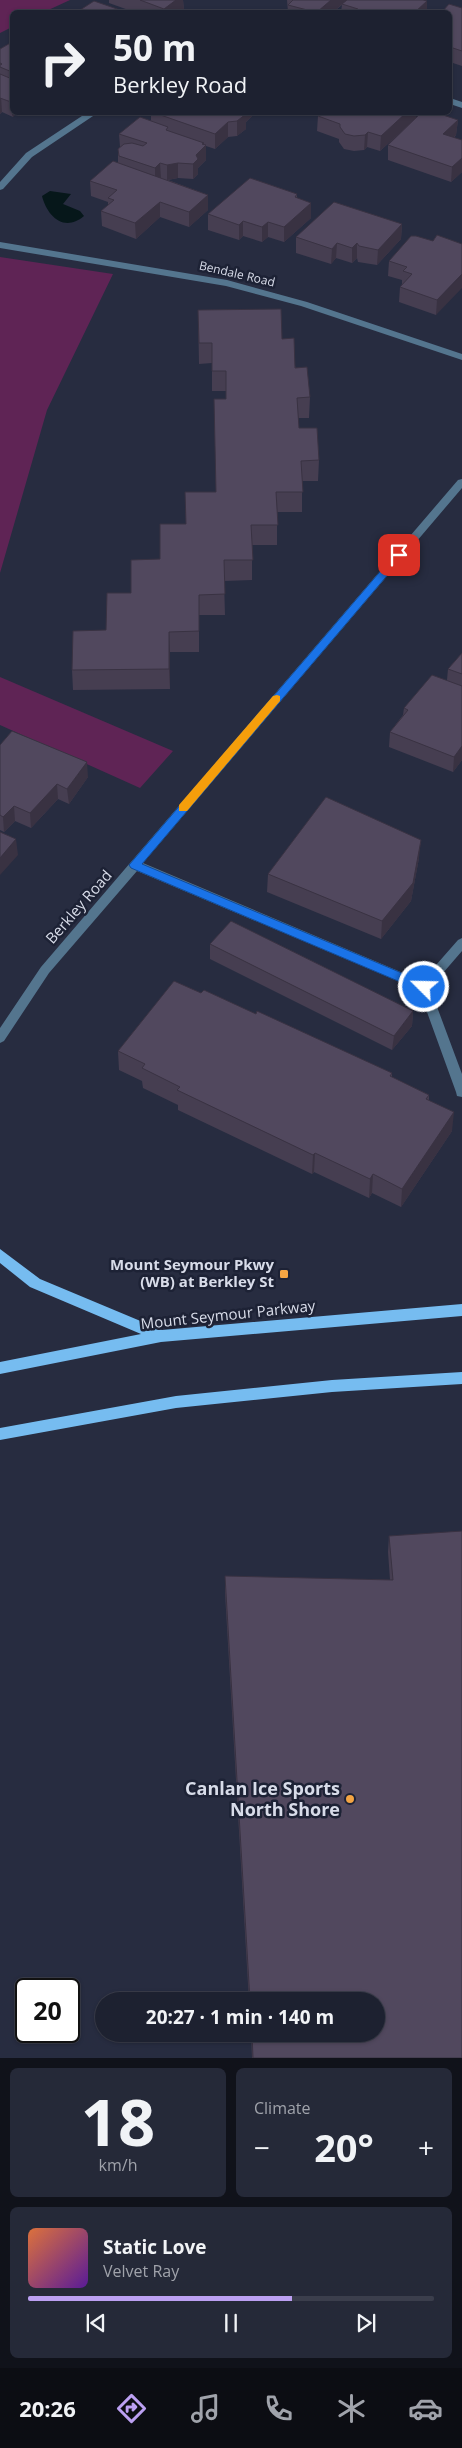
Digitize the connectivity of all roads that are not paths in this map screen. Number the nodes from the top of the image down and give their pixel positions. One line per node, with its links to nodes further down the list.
1 (90, 115): 2 (street)
2 (0, 187)
3 (0, 246): 4 (street, Bendale Road)
4 (462, 357)
5 (462, 482): 6 (street, Berkley Road)
6 (135, 865): 8 (street); 9 (street, Berkley Road)
7 (462, 943): 8 (street)
8 (424, 987): 10 (street)
9 (0, 1038)
10 (462, 1092)
11 (0, 1255): 13 (main road)
12 (462, 1310): 13 (main road, Mount Seymour Parkway)
13 (161, 1336): 14 (main road, Mount Seymour Parkway)
14 (0, 1368)
15 (462, 1378): 16 (main road)
16 (0, 1434)

